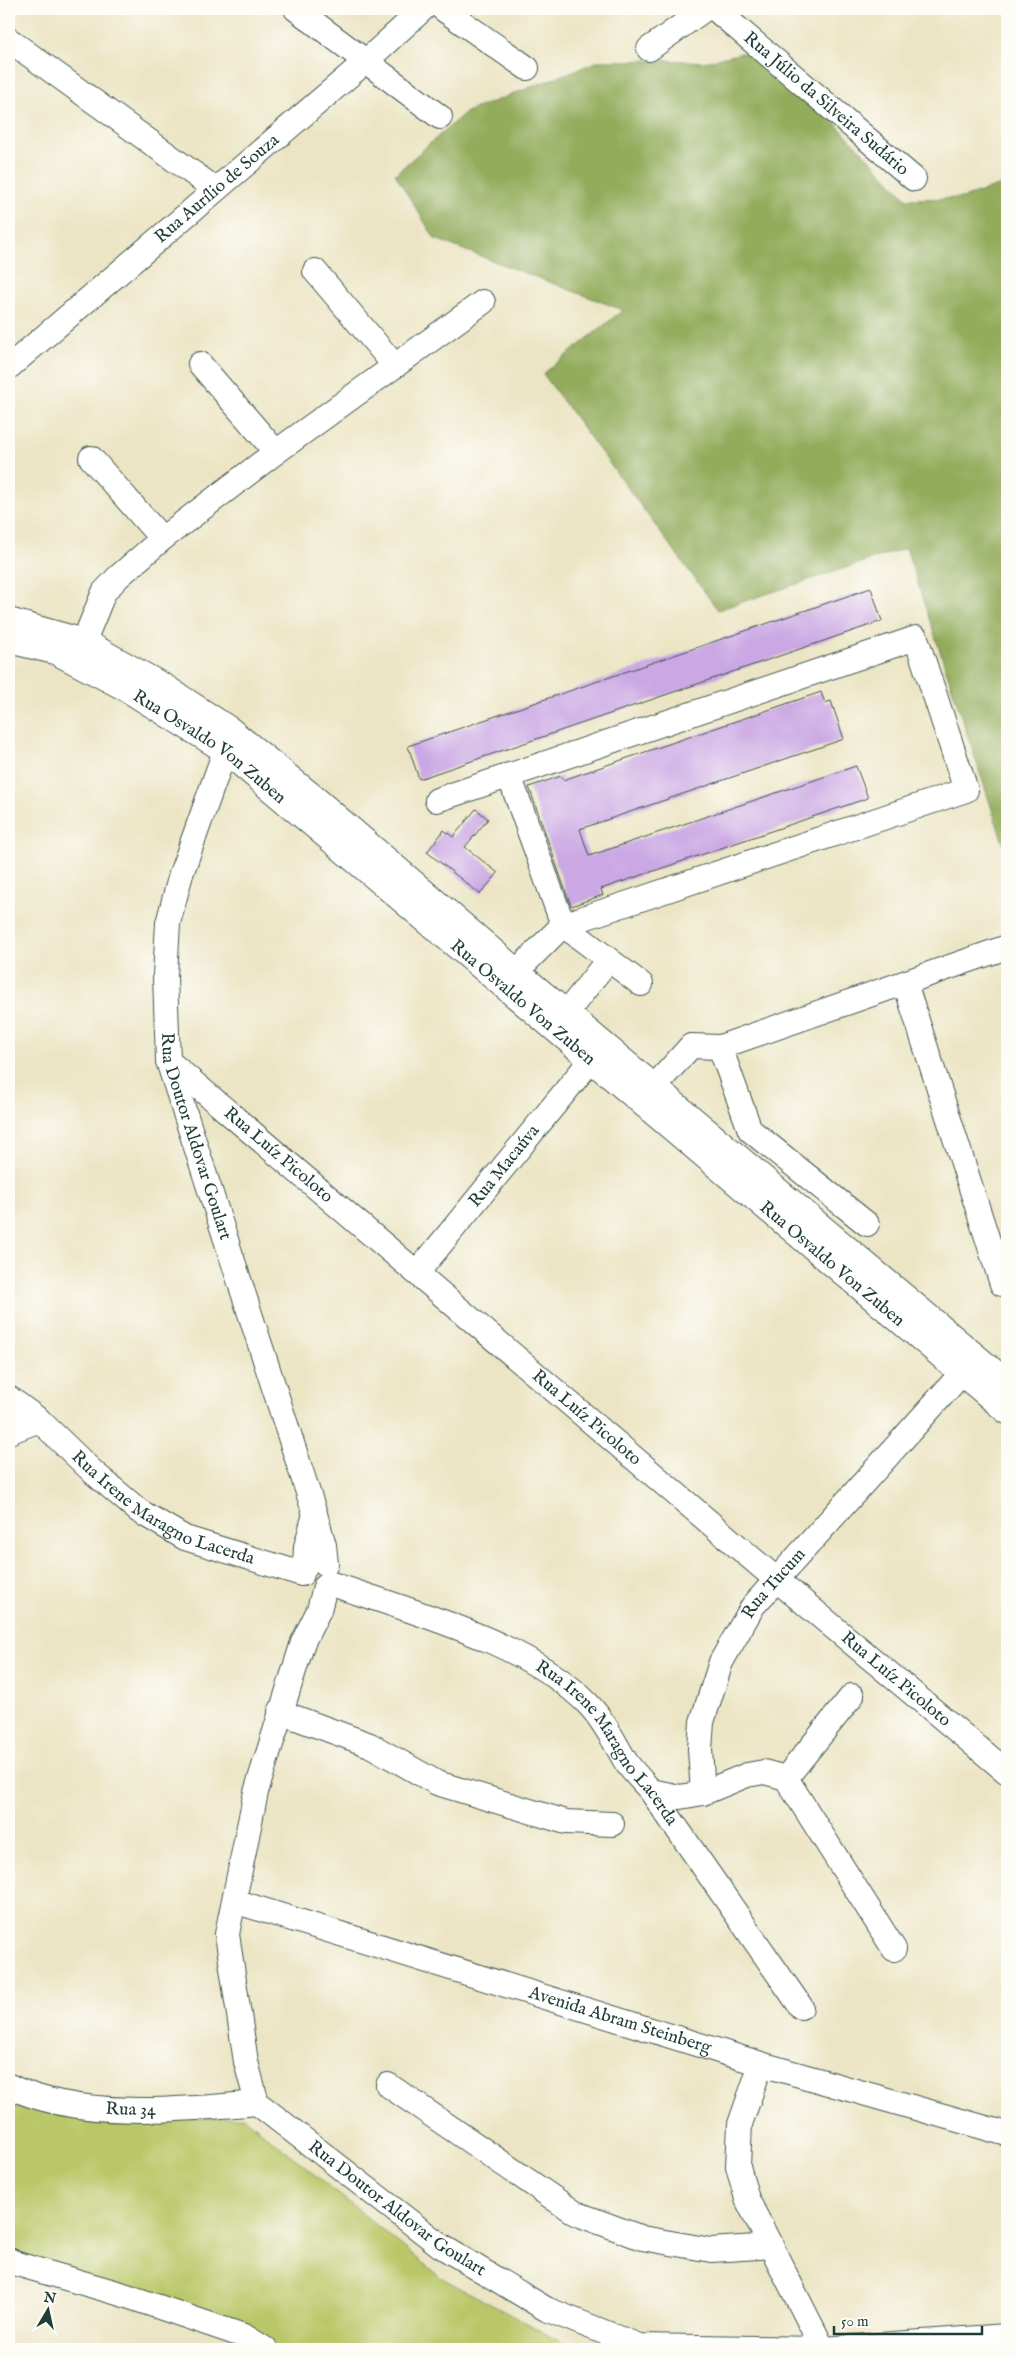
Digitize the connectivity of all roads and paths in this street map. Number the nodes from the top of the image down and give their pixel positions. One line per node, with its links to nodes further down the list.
1 (296, 9): 8 (street)
2 (423, 9): 8 (street, Rua Aurílio de Souza)
3 (443, 9): 9 (street)
4 (706, 9): 7 (street)
5 (715, 9): 11 (street, Rua Júlio da Silveira Sudário)
6 (9, 40): 12 (street)
7 (649, 49)
8 (365, 62): 10 (street); 12 (street, Rua Aurílio de Souza)
9 (527, 68)
10 (440, 117)
11 (914, 179)
12 (216, 189): 17 (street, Rua Aurílio de Souza)
13 (315, 271): 16 (street)
14 (483, 302): 16 (street)
15 (200, 364): 18 (street)
16 (395, 366): 18 (street)
17 (9, 367)
18 (276, 452): 20 (street)
19 (91, 458): 20 (street)
20 (162, 539): 23 (street)
21 (9, 620): 23 (street, Rua Osvaldo Von Zuben)
22 (9, 641): 24 (street, Rua Osvaldo Von Zuben)
23 (84, 641): 30 (street, Rua Osvaldo Von Zuben)
24 (225, 752): 35 (street, Rua Osvaldo Von Zuben); 36 (street, Rua Doutor Aldovar Goulart)
25 (509, 775): 26 (street); 27 (street); 27 (street)
26 (437, 800)
27 (563, 925): 29 (street); 30 (street)
28 (1007, 948): 31 (street)
29 (608, 960): 32 (street); 33 (street)
30 (517, 971): 33 (street, Rua Osvaldo Von Zuben)
31 (905, 983): 34 (street); 40 (street)
32 (641, 984)
33 (567, 1012): 37 (street, Rua Osvaldo Von Zuben)
34 (720, 1047): 37 (street); 38 (street)
35 (591, 1060): 39 (street, Rua Macaúva); 41 (street, Rua Osvaldo Von Zuben)
36 (168, 1062): 39 (street, Rua Luíz Picoloto); 47 (street, Rua Doutor Aldovar Goulart)
37 (655, 1086): 42 (street, Rua Osvaldo Von Zuben)
38 (867, 1224)
39 (417, 1273): 48 (street, Rua Luíz Picoloto)
40 (1002, 1284)
41 (962, 1373): 44 (street, Rua Osvaldo Von Zuben); 48 (street, Rua Tucum)
42 (1007, 1382)
43 (9, 1398): 45 (street, Rua Irene Maragno Lacerda)
44 (1007, 1412)
45 (39, 1420): 46 (street); 47 (street, Rua Irene Maragno Lacerda)
46 (9, 1432)
47 (316, 1577): 50 (street, Rua Doutor Aldovar Goulart); 53 (street, Rua Irene Maragno Lacerda)
48 (777, 1580): 51 (street, Rua Luíz Picoloto); 54 (street, Rua Tucum)
49 (852, 1696): 52 (street)
50 (280, 1712): 55 (street); 56 (street, Rua Doutor Aldovar Goulart)
51 (1007, 1772)
52 (786, 1778): 54 (street); 57 (street)
53 (651, 1791): 54 (street); 58 (street, Rua Irene Maragno Lacerda)
54 (703, 1793)
55 (612, 1824)
56 (234, 1901): 59 (street, Avenida Abram Steinberg); 62 (street, Rua Doutor Aldovar Goulart)
57 (894, 1949)
58 (801, 2008)
59 (761, 2064): 63 (street, Avenida Abram Steinberg); 64 (street)
60 (388, 2085): 64 (street)
61 (9, 2086): 62 (street, Rua 34)
62 (257, 2103): 67 (street, Rua Doutor Aldovar Goulart)
63 (1007, 2134)
64 (772, 2246): 67 (street)
65 (9, 2260): 68 (street)
66 (1007, 2336): 67 (street, Rua Doutor Aldovar Goulart)
67 (823, 2348)
68 (265, 2349)

